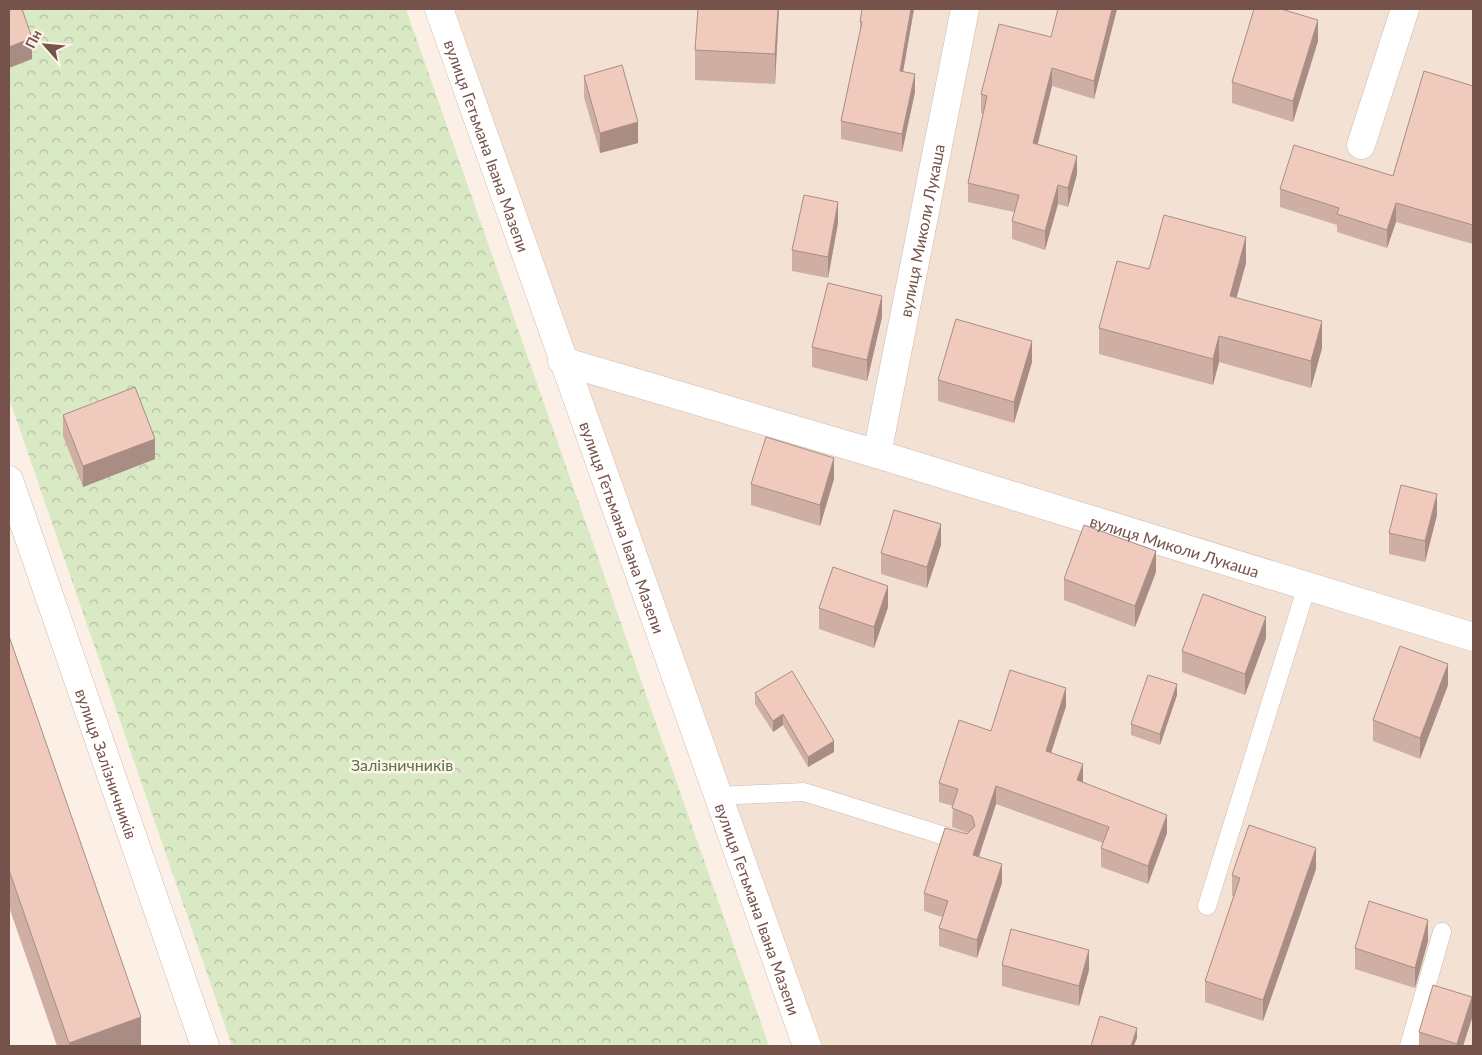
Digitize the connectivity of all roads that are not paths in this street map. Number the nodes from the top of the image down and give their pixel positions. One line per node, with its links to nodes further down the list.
1 (439, 9): 5 (street, вулиця Гетьмана Івана Мазепи)
2 (965, 9): 6 (street, вулиця Миколи Лукаша)
3 (1405, 9): 4 (street)
4 (1361, 145)
5 (562, 361): 6 (street, вулиця Миколи Лукаша); 10 (street, вулиця Гетьмана Івана Мазепи)
6 (877, 454): 8 (street, вулиця Миколи Лукаша)
7 (9, 480): 14 (street, вулиця Залізничників)
8 (1307, 586): 9 (street, вулиця Миколи Лукаша); 12 (lane)
9 (1473, 637)
10 (717, 796): 11 (lane); 15 (street, вулиця Гетьмана Івана Мазепи)
11 (965, 842)
12 (1207, 906)
13 (1442, 932): 16 (lane)
14 (205, 1046)
15 (807, 1046)
16 (1409, 1046)

